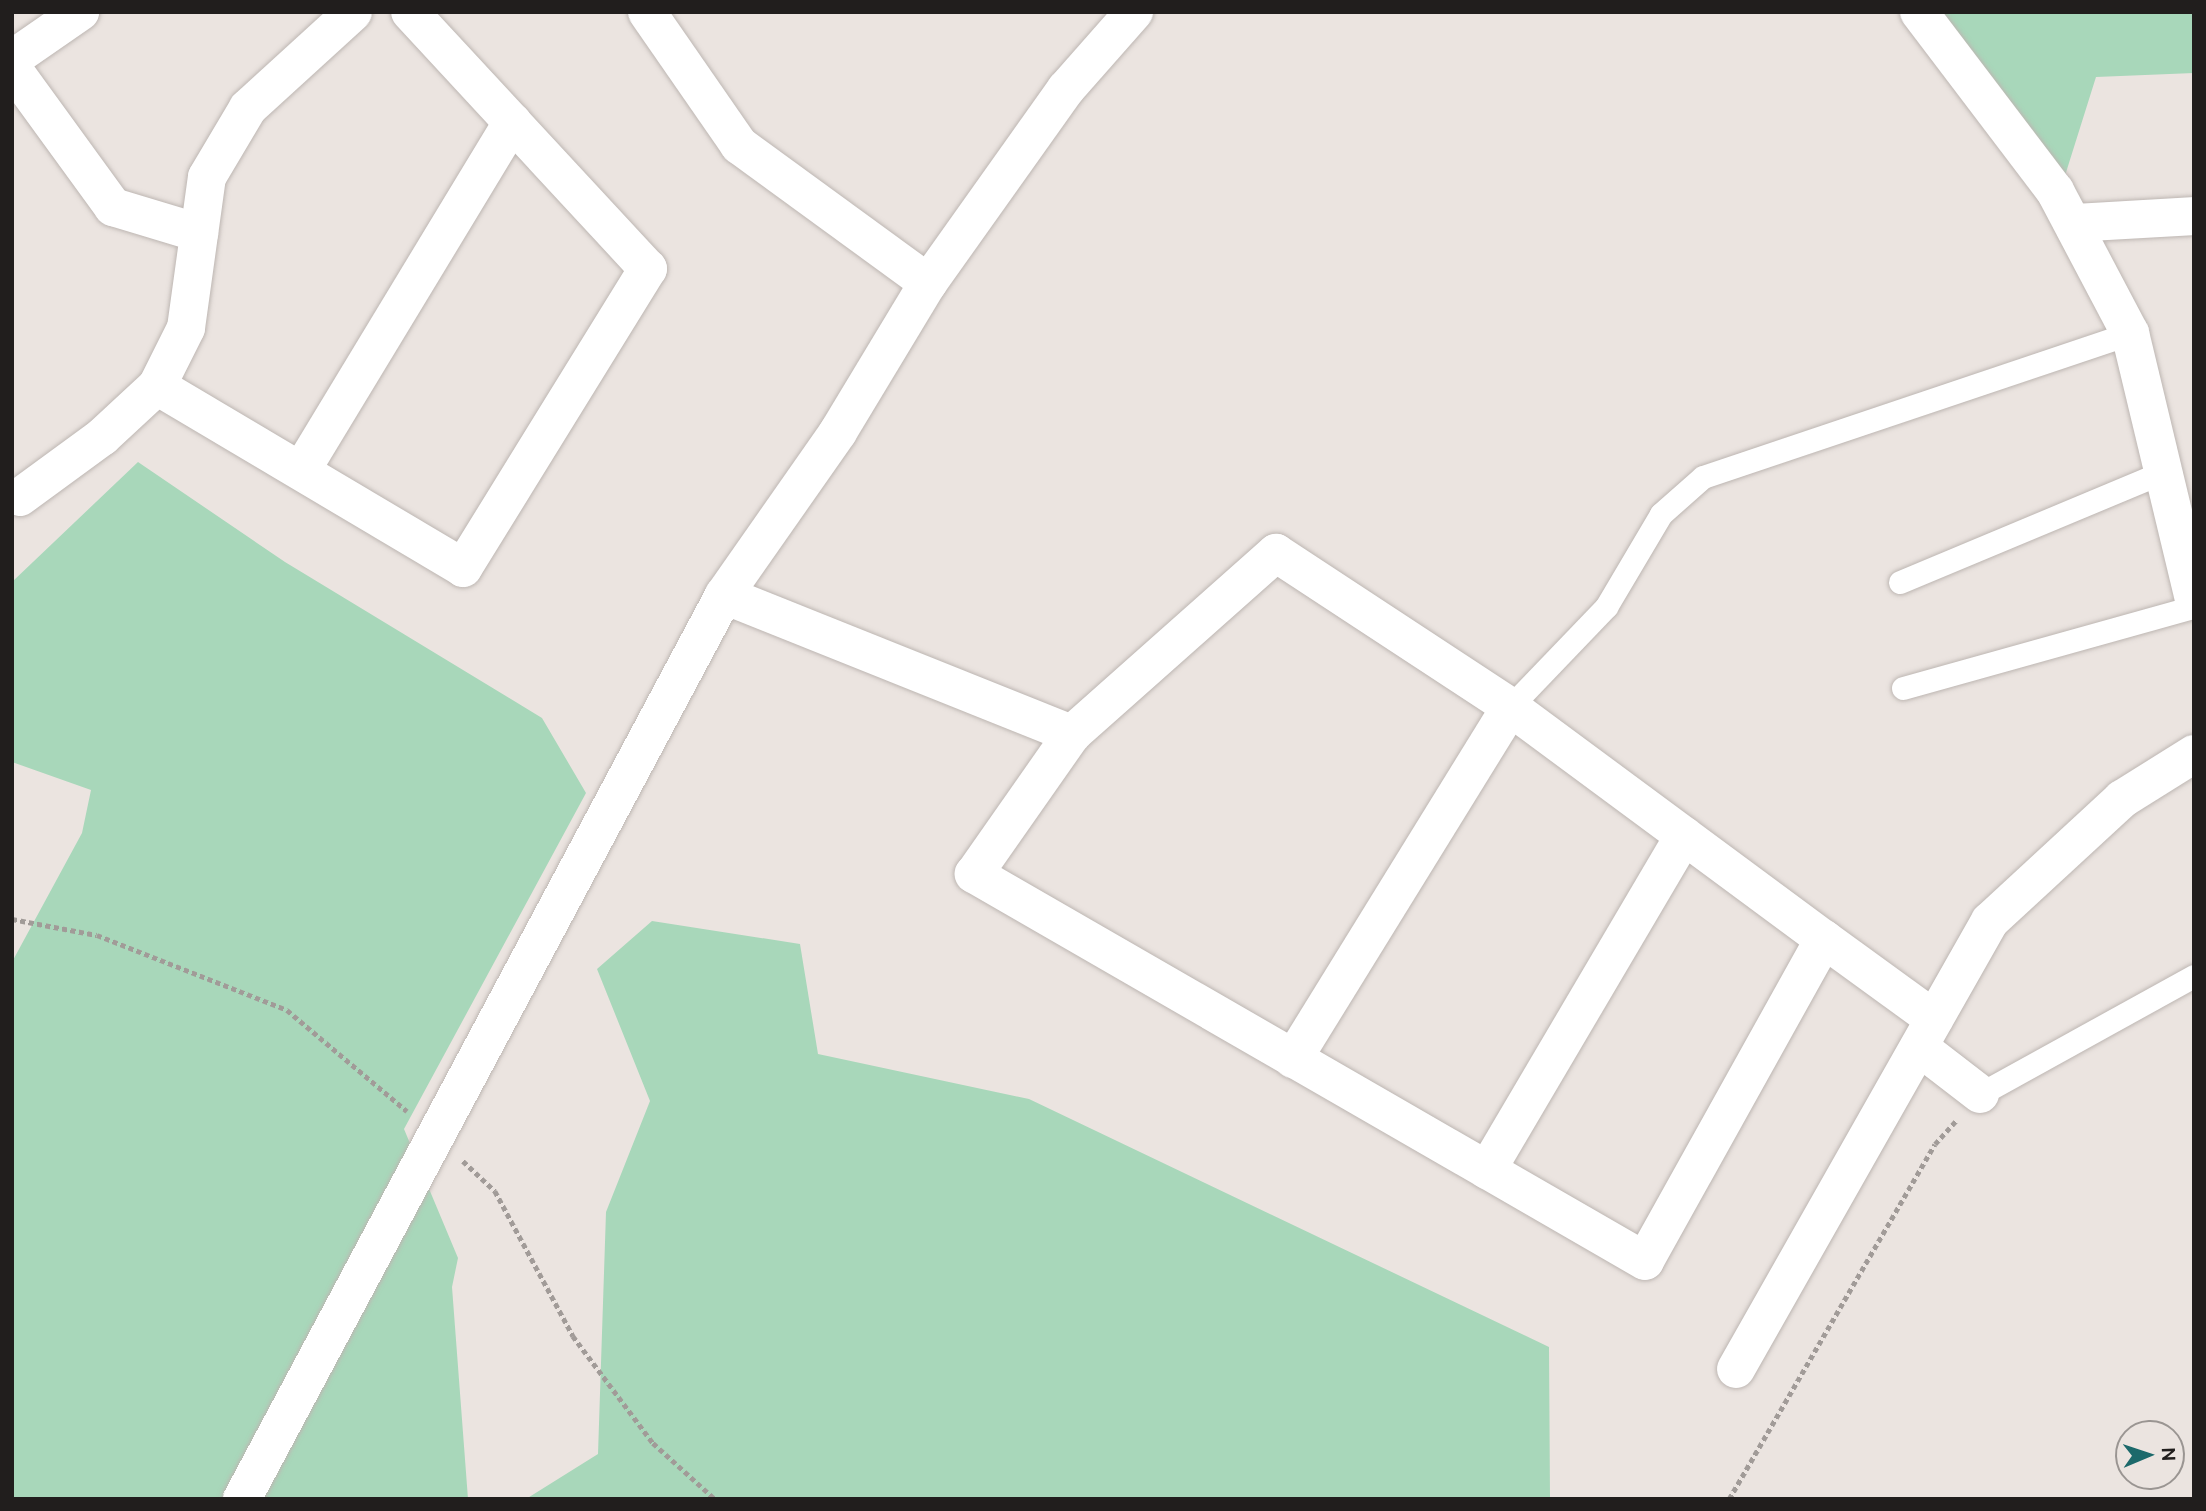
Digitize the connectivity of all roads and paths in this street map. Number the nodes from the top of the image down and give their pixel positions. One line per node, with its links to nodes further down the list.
1 (80, 12): 7 (street)
2 (353, 12): 12 (street)
3 (410, 12): 9 (street)
4 (647, 12): 13 (street)
5 (1134, 12): 13 (street)
6 (1919, 12): 11 (street)
7 (12, 60)
8 (12, 68): 12 (street)
9 (512, 122): 16 (street); 16 (street)
10 (2194, 216): 11 (street)
11 (2073, 223): 14 (street)
12 (199, 233): 15 (street)
13 (928, 283): 20 (street)
14 (2130, 333): 17 (street); 24 (lane)
15 (158, 386): 16 (street); 18 (street)
16 (301, 471)
17 (2163, 472): 19 (lane); 21 (street)
18 (20, 497)
19 (1899, 582)
20 (724, 595): 25 (street); 34 (street)
21 (2194, 600)
22 (2194, 607): 23 (lane)
23 (1903, 688)
24 (1510, 707): 25 (street); 27 (street); 32 (street)
25 (1072, 734): 32 (street)
26 (2194, 754): 31 (street)
27 (1684, 836): 29 (street); 35 (street)
28 (12, 919): 34 (path)
29 (1824, 939): 31 (street); 35 (street)
30 (2194, 976): 33 (lane)
31 (1926, 1033): 33 (street); 36 (street)
32 (1293, 1059): 35 (street)
33 (1980, 1094): 39 (path)
34 (438, 1138): 37 (street); 38 (path)
35 (1488, 1170)
36 (1735, 1369)
37 (242, 1499)
38 (715, 1499)
39 (1729, 1499)

